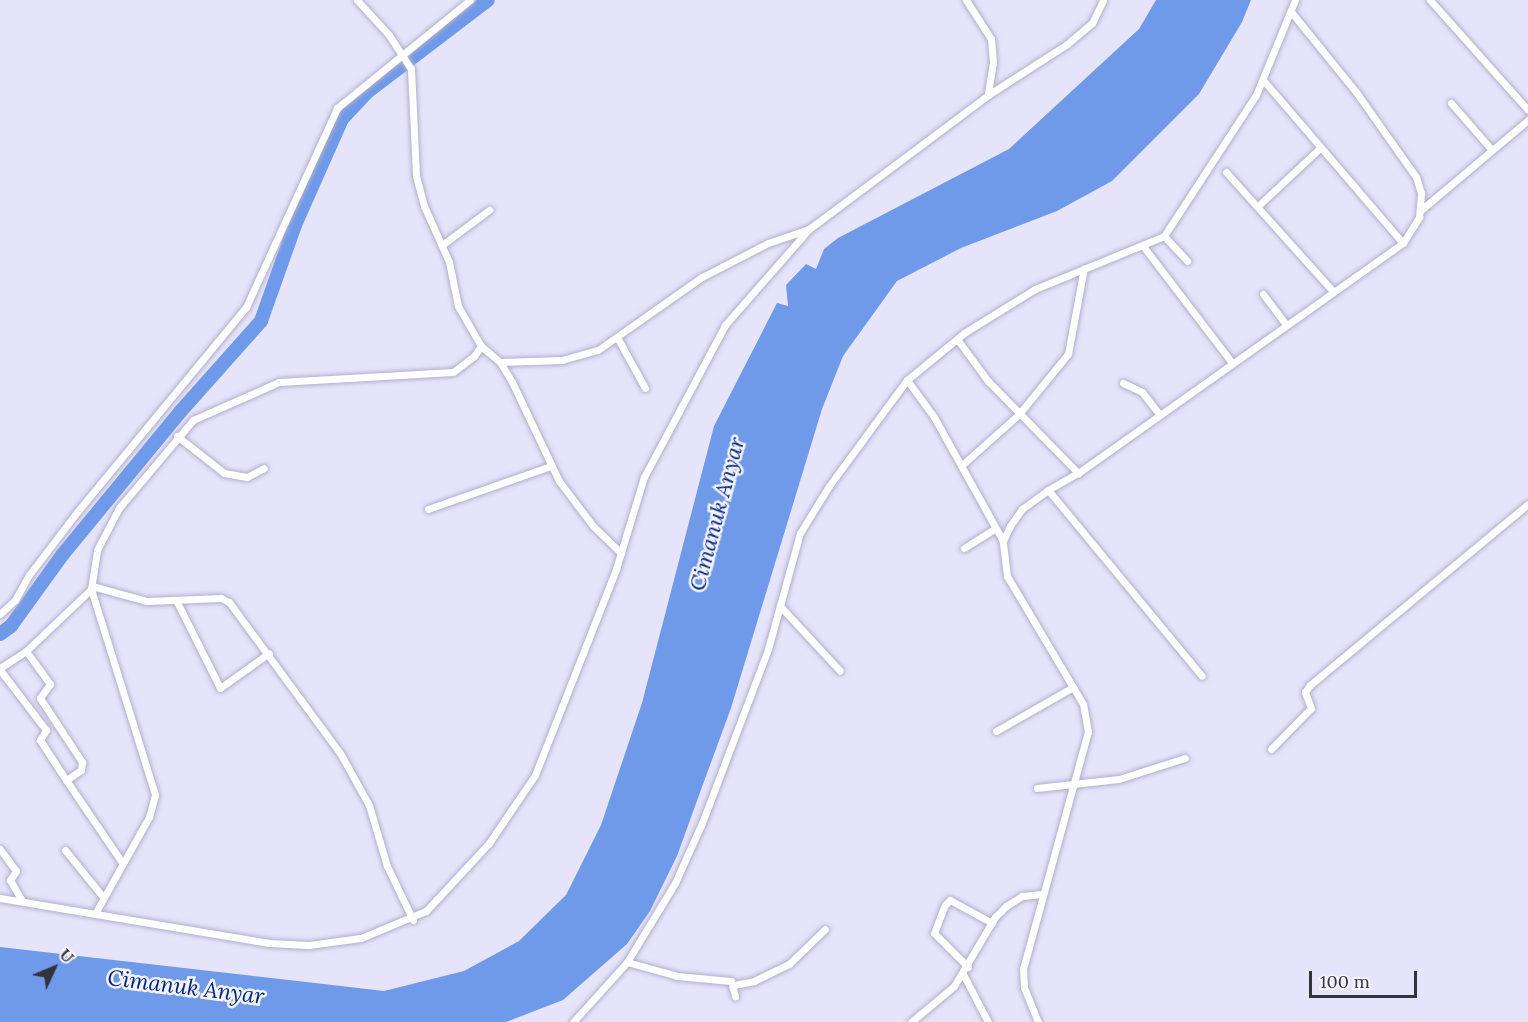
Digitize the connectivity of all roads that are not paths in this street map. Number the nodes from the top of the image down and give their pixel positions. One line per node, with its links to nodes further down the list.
1 (357, 0): 8 (street)
2 (470, 0): 8 (street)
3 (966, 0): 10 (street)
4 (1103, 0): 10 (street)
5 (1295, 0): 7 (street)
6 (1430, 0): 12 (street)
7 (1292, 13): 9 (street); 18 (street)
8 (404, 56): 23 (street); 55 (street)
9 (1264, 81): 15 (street); 21 (street)
10 (988, 95): 20 (street)
11 (1451, 103): 14 (street)
12 (1528, 110)
13 (1528, 120): 14 (street)
14 (1488, 146): 18 (street)
15 (1319, 149): 17 (street); 22 (street)
16 (1226, 172): 17 (street)
17 (1258, 206): 27 (street)
18 (1423, 208): 22 (street)
19 (489, 210): 23 (street)
20 (809, 229): 30 (street); 51 (street)
21 (1164, 236): 24 (street); 25 (street)
22 (1403, 243): 27 (street)
23 (442, 245): 32 (street)
24 (1143, 246): 26 (street); 34 (street)
25 (1187, 261)
26 (1084, 268): 31 (street); 38 (street)
27 (1332, 290): 29 (street)
28 (1263, 294): 29 (street)
29 (1286, 324): 34 (street)
30 (617, 337): 33 (street); 37 (street)
31 (957, 339): 35 (street); 38 (street)
32 (481, 346): 33 (street); 40 (street)
33 (500, 362): 42 (street)
34 (1232, 363): 39 (street)
35 (907, 380): 41 (street); 54 (street)
36 (1123, 382): 39 (street)
37 (645, 388)
38 (1019, 414): 41 (street); 44 (street)
39 (1159, 414): 44 (street)
40 (177, 435): 43 (street); 52 (street)
41 (962, 465): 48 (street)
42 (551, 466): 47 (street); 51 (street)
43 (264, 468)
44 (1078, 473): 45 (street)
45 (1051, 494): 49 (street); 60 (street)
46 (1528, 504): 63 (street)
47 (428, 509)
48 (994, 529): 49 (street); 50 (street)
49 (1003, 541): 61 (street)
50 (964, 548)
51 (621, 553): 76 (street)
52 (92, 587): 53 (street); 56 (street); 70 (street)
53 (177, 602): 57 (street); 57 (street)
54 (780, 606): 59 (street); 79 (street)
55 (0, 614)
56 (26, 651): 58 (street); 65 (street)
57 (268, 653): 76 (street)
58 (0, 669): 65 (street)
59 (840, 671)
60 (1202, 676)
61 (1073, 687): 62 (street); 66 (street)
62 (996, 731)
63 (1271, 749)
64 (1185, 758): 66 (street)
65 (66, 780): 70 (street)
66 (1074, 785): 67 (street); 71 (street)
67 (1037, 788)
68 (0, 849): 74 (street)
69 (65, 850): 72 (street)
70 (121, 861): 72 (street)
71 (1042, 894): 77 (street); 87 (street)
72 (103, 897): 75 (street)
73 (0, 898): 74 (street)
74 (22, 901): 75 (street)
75 (96, 912): 76 (street)
76 (413, 920)
77 (992, 922): 80 (street); 80 (street)
78 (825, 929): 82 (street)
79 (627, 962): 82 (street); 84 (street)
80 (968, 967): 81 (street)
81 (963, 974): 85 (street); 86 (street)
82 (734, 985): 83 (street)
83 (735, 996)
84 (573, 1022)
85 (911, 1022)
86 (988, 1022)
87 (1038, 1022)

